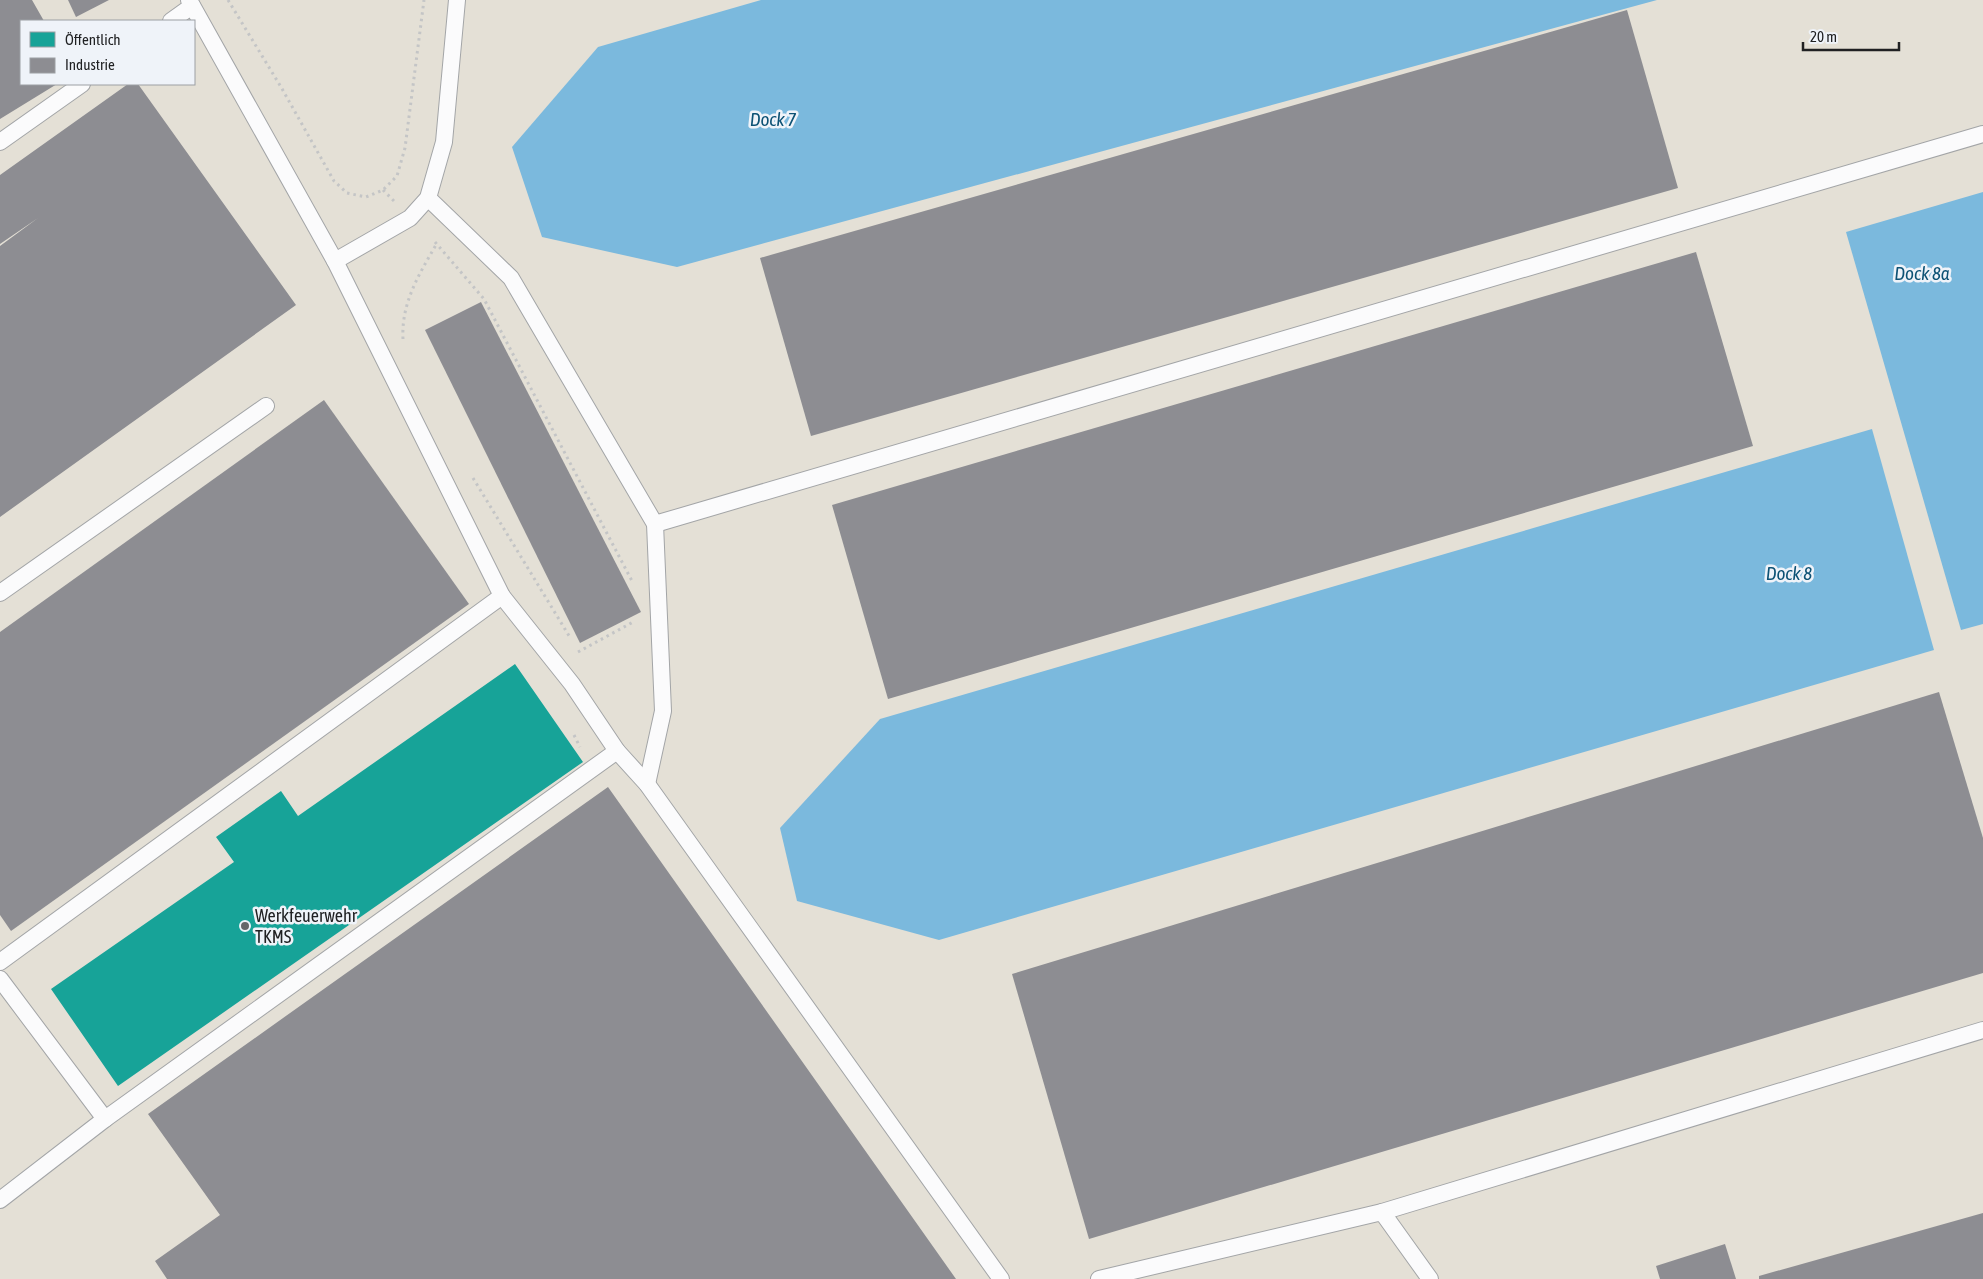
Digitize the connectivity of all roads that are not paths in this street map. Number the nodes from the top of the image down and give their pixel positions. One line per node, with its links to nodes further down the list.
1 (458, 0): 7 (lane)
2 (191, 3): 3 (lane); 8 (lane)
3 (172, 20)
4 (81, 85): 6 (lane)
5 (1983, 134): 10 (lane)
6 (0, 142)
7 (428, 198): 8 (lane); 10 (lane)
8 (335, 262): 12 (lane)
9 (266, 406): 11 (lane)
10 (655, 524): 14 (lane)
11 (0, 593)
12 (502, 596): 13 (lane); 15 (lane)
13 (617, 751): 14 (lane); 18 (lane)
14 (647, 784): 21 (lane)
15 (0, 962)
16 (0, 979): 18 (lane)
17 (1983, 1030): 20 (lane)
18 (105, 1119): 19 (lane)
19 (0, 1200)
20 (1382, 1212): 22 (lane); 23 (lane)
21 (1001, 1279)
22 (1099, 1279)
23 (1430, 1279)

